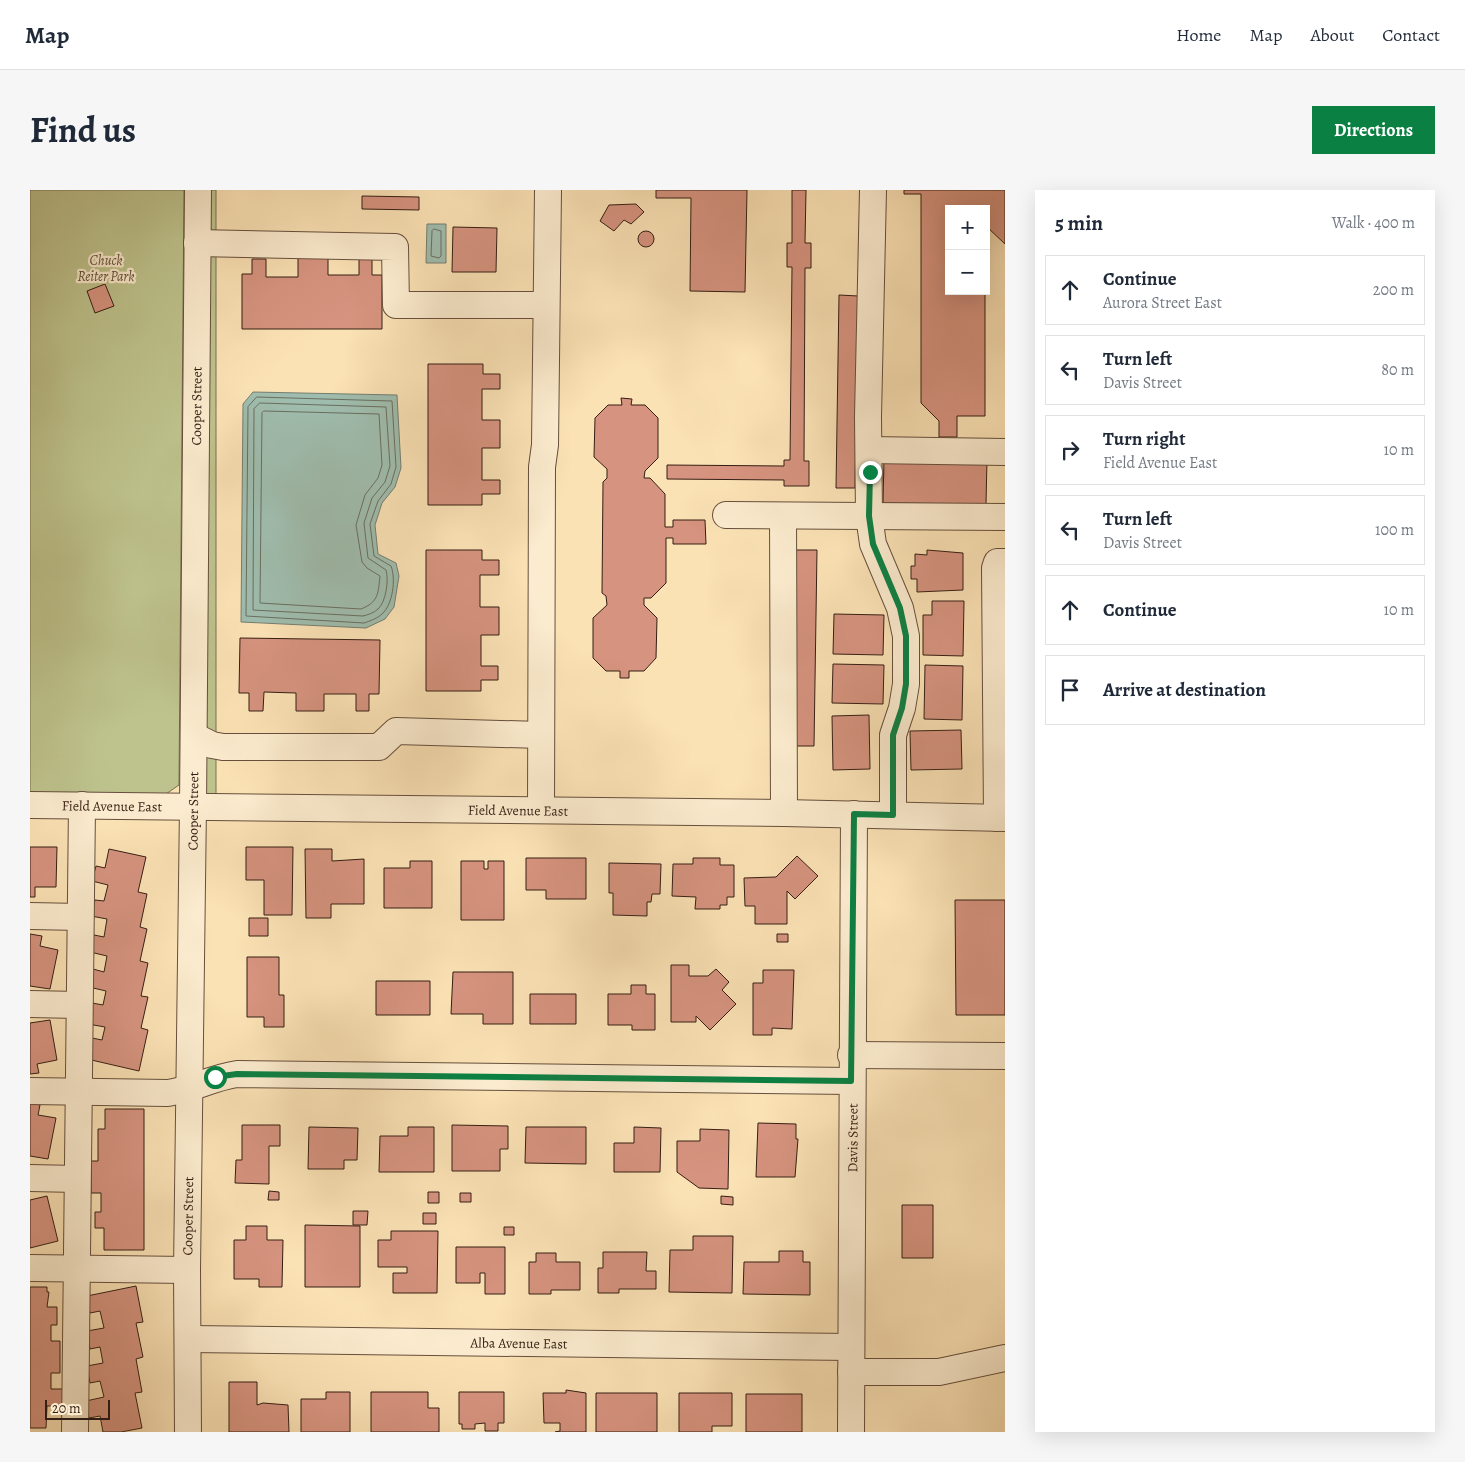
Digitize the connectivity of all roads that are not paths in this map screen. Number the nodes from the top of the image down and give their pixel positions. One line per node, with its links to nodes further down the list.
1 (198, 190): 4 (street, Cooper Street)
2 (548, 190): 5 (street)
3 (873, 190): 6 (street)
4 (197, 243): 5 (street); 14 (street, Cooper Street)
5 (546, 306): 13 (street)
6 (869, 450): 7 (street); 10 (street)
7 (1005, 452)
8 (726, 515): 9 (street)
9 (783, 516): 10 (street); 20 (street)
10 (869, 516): 11 (street); 22 (street)
11 (1005, 517)
12 (1005, 562): 15 (street)
13 (541, 735): 14 (street); 19 (street)
14 (194, 736): 18 (street, Cooper Street)
15 (1001, 754): 23 (street)
16 (30, 805): 17 (street, Field Avenue East)
17 (82, 805): 18 (street, Field Avenue East); 25 (street)
18 (193, 806): 19 (street, Field Avenue East); 31 (street, Cooper Street)
19 (541, 810): 20 (street, Field Avenue East)
20 (784, 813): 21 (street, Field Avenue East)
21 (854, 814): 22 (street, Field Avenue East); 28 (street, Davis Street)
22 (893, 815): 23 (street, Field Avenue East)
23 (1001, 818)
24 (30, 916): 25 (street)
25 (80, 917): 27 (street)
26 (30, 1004): 27 (street)
27 (78, 1005): 33 (street)
28 (851, 1055): 29 (street); 30 (street, Davis Street)
29 (1005, 1056)
30 (851, 1081): 31 (street); 41 (street, Davis Street)
31 (189, 1090): 33 (street); 38 (street, Cooper Street)
32 (30, 1091): 33 (street)
33 (78, 1092): 35 (street)
34 (30, 1178): 35 (street)
35 (77, 1179): 37 (street)
36 (30, 1268): 37 (street)
37 (76, 1269): 38 (street); 42 (street)
38 (187, 1270): 39 (street, Cooper Street)
39 (188, 1339): 41 (street, Alba Avenue East); 43 (street, Cooper Street)
40 (1004, 1358): 41 (street, Alba Avenue East)
41 (851, 1360): 44 (street, Davis Street)
42 (75, 1432)
43 (188, 1432)
44 (851, 1432)

